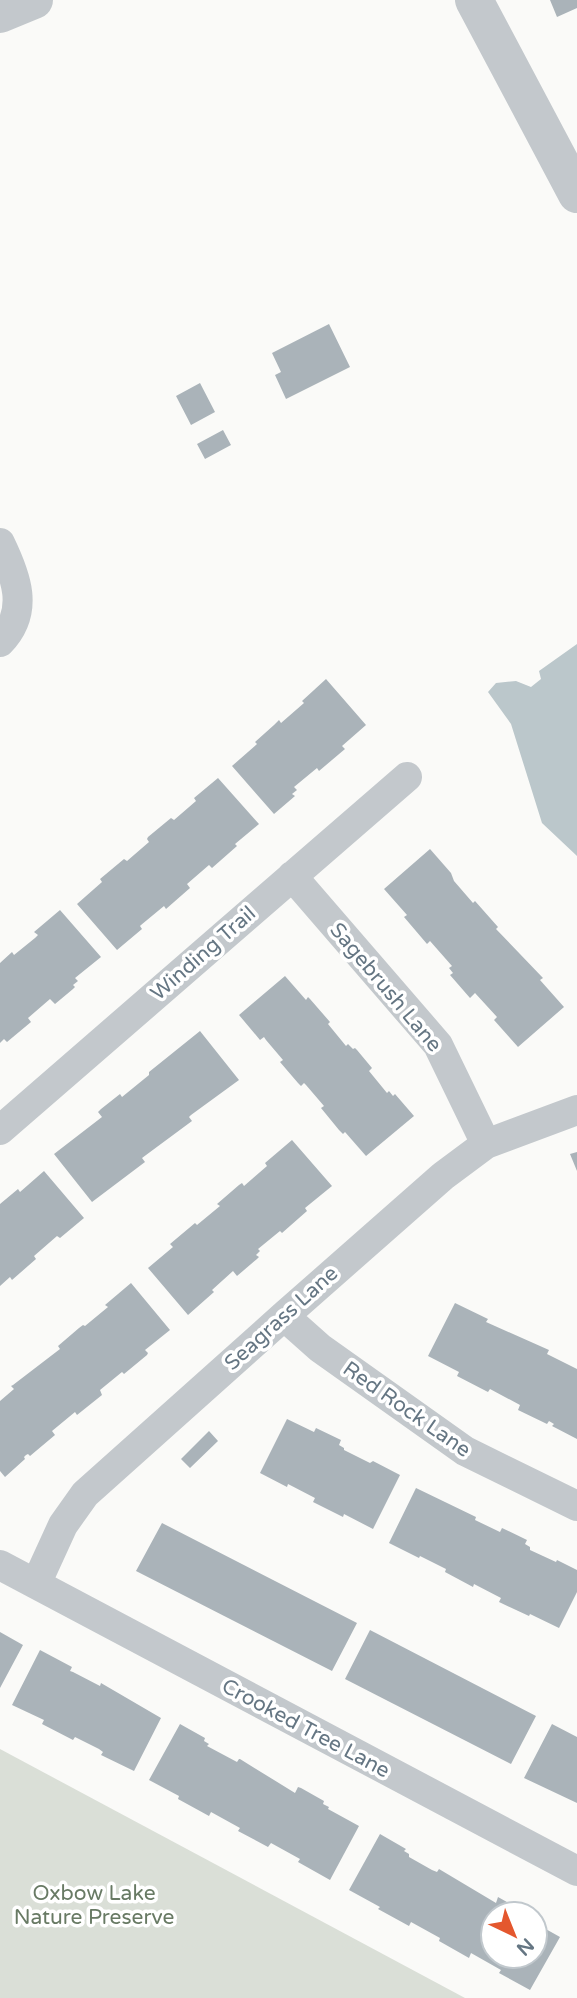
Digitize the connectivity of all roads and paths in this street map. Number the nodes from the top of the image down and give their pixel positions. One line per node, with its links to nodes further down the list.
1 (34, 0): 3 (street)
2 (474, 0): 4 (street)
3 (0, 14)
4 (577, 194)
5 (0, 542): 6 (street)
6 (0, 642)
7 (407, 777): 8 (street, Winding Trail)
8 (292, 876): 10 (street, Winding Trail); 11 (street, Sagebrush Lane)
9 (577, 1110): 11 (street, Seagrass Lane)
10 (0, 1129)
11 (486, 1144): 12 (street, Seagrass Lane)
12 (284, 1315): 13 (street, Red Rock Lane); 15 (street, Seagrass Lane)
13 (577, 1506)
14 (0, 1565): 15 (street, Crooked Tree Lane)
15 (36, 1584): 16 (street, Crooked Tree Lane)
16 (577, 1871)

